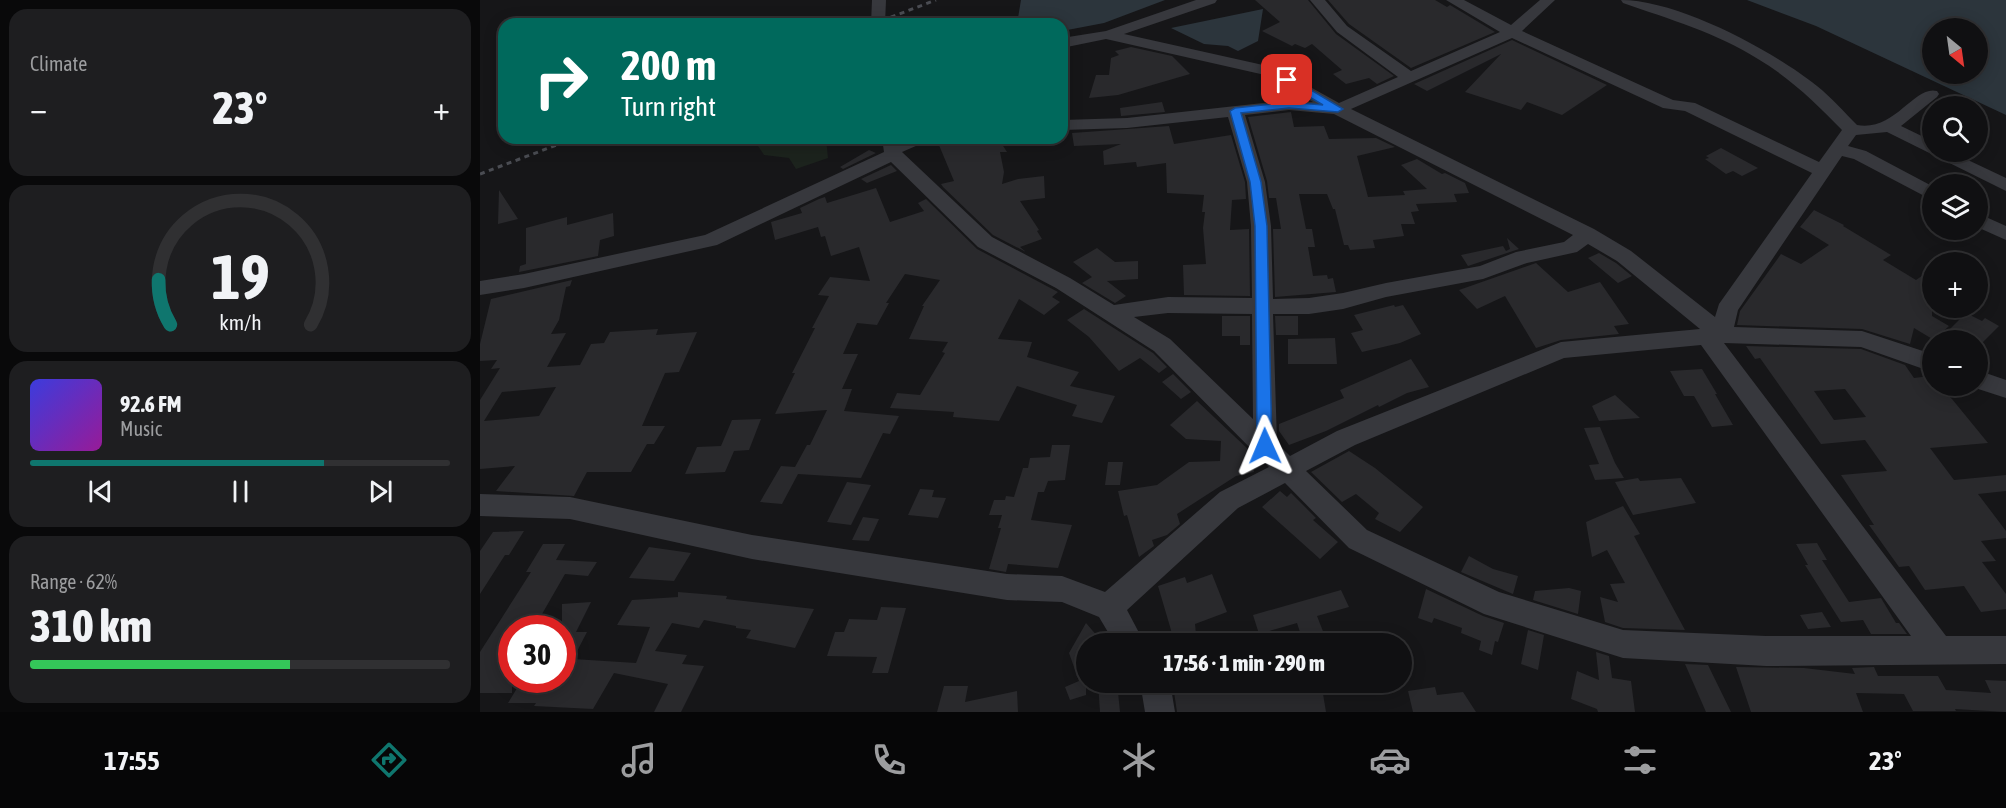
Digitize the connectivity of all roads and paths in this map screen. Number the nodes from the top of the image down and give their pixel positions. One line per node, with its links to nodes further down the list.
1 (879, 0): 7 (street)
2 (1210, 0): 9 (street)
3 (1317, 0): 11 (street)
4 (1453, 0): 8 (street)
5 (1548, 0): 8 (street)
6 (1628, 0): 17 (street)
7 (878, 18)
8 (1512, 32): 11 (street); 22 (street)
9 (1107, 35): 10 (street); 13 (street)
10 (1068, 42)
11 (1410, 78): 13 (street)
12 (1931, 94): 16 (street)
13 (1338, 109): 14 (street); 26 (street)
14 (1235, 111): 15 (street); 29 (street)
15 (1068, 124)
16 (1889, 127): 17 (street); 18 (street)
17 (1851, 129): 20 (street)
18 (1922, 143)
19 (892, 147): 28 (street); 30 (street)
20 (1837, 149): 22 (street); 24 (street)
21 (1959, 162): 23 (street)
22 (1823, 171): 31 (street)
23 (2006, 185)
24 (1922, 189)
25 (1988, 225): 27 (street)
26 (1587, 234): 29 (street); 31 (street)
27 (2006, 234)
28 (480, 288)
29 (1263, 308): 30 (street); 35 (street)
30 (1110, 313): 35 (street)
31 (1714, 335): 32 (street); 36 (street); 40 (street)
32 (1922, 360)
33 (1988, 383): 34 (street)
34 (2006, 389)
35 (1265, 446): 36 (street)
36 (1286, 470): 38 (street); 40 (street)
37 (480, 505): 38 (street)
38 (1109, 607): 39 (street)
39 (1124, 633)
40 (1939, 650): 41 (street)
41 (2006, 650)
42 (1157, 693): 43 (street)
43 (1160, 712)

